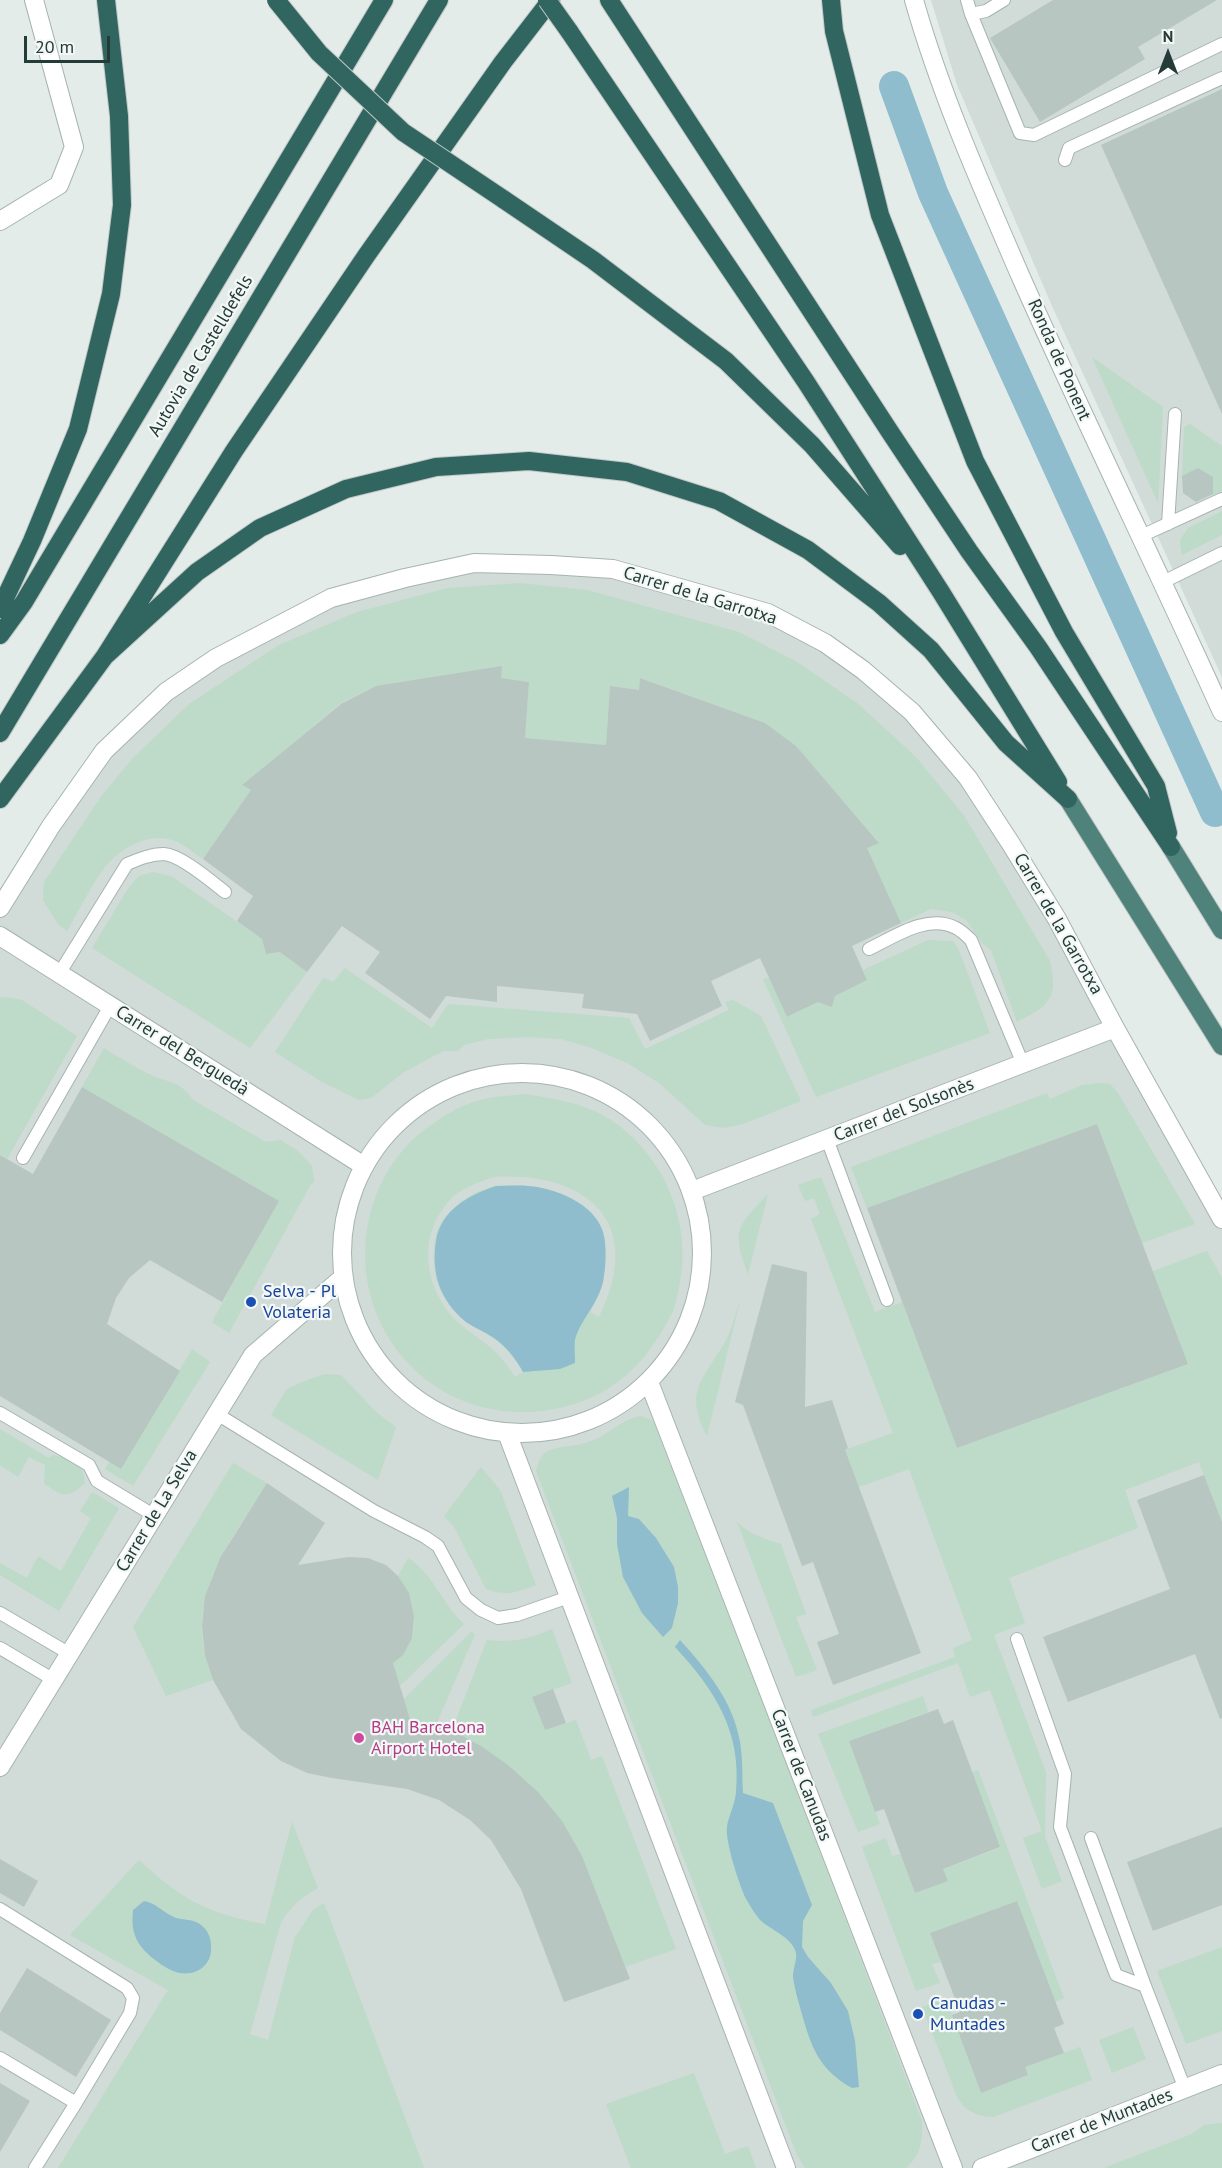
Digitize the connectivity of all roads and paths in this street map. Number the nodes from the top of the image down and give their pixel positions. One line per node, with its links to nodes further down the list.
1 (34, 0): 16 (street)
2 (106, 0): 24 (highway)
3 (276, 0): 23 (highway, bridge)
4 (384, 0): 25 (highway, Autovia de Castelldefels)
5 (439, 0): 28 (highway, Autovia de Castelldefels)
6 (549, 0): 23 (highway, bridge); 26 (highway)
7 (609, 0): 31 (highway)
8 (831, 0): 31 (highway)
9 (914, 0): 20 (street, Ronda de Ponent)
10 (967, 0): 12 (lane)
11 (1004, 0): 12 (lane)
12 (971, 14): 13 (lane)
13 (1222, 44)
14 (1222, 78): 15 (lane)
15 (1065, 160)
16 (0, 220)
17 (1175, 414): 19 (lane)
18 (1222, 499): 19 (lane)
19 (1168, 524): 20 (lane)
20 (1141, 536): 22 (street, Ronda de Ponent)
21 (1222, 553): 22 (lane)
22 (1163, 582): 27 (street, Ronda de Ponent)
23 (941, 592): 30 (highway)
24 (0, 609)
25 (0, 635)
26 (105, 656): 29 (highway); 30 (highway)
27 (1222, 712)
28 (0, 733)
29 (0, 799)
30 (1068, 799): 40 (highway)
31 (1171, 847): 34 (highway)
32 (225, 892): 37 (lane)
33 (0, 908): 39 (street, Carrer de la Garrotxa)
34 (1222, 930)
35 (0, 936): 37 (street, Carrer del Berguedà)
36 (869, 949): 41 (lane)
37 (58, 974): 38 (street, Carrer del Berguedà)
38 (110, 1006): 43 (lane); 44 (street, Carrer del Berguedà)
39 (1115, 1028): 41 (street, Carrer del Solsonès); 46 (street, Carrer de la Garrotxa)
40 (1222, 1046)
41 (1023, 1064): 42 (street, Carrer del Solsonès)
42 (827, 1139): 45 (street, Carrer del Solsonès); 48 (lane)
43 (23, 1158)
44 (364, 1166): 45 (street); 47 (street)
45 (692, 1191): 49 (street)
46 (1222, 1219)
47 (341, 1278): 51 (street, Carrer de La Selva); 52 (street)
48 (887, 1300)
49 (649, 1382): 52 (street); 70 (street, Carrer de Canudas)
50 (0, 1413): 53 (lane)
51 (217, 1414): 53 (street, Carrer de La Selva); 54 (lane)
52 (507, 1433): 54 (street)
53 (155, 1515): 58 (street, Carrer de La Selva)
54 (569, 1597): 69 (street)
55 (0, 1613): 58 (lane)
56 (1017, 1639): 63 (lane)
57 (0, 1648): 59 (lane)
58 (70, 1654): 59 (street, Carrer de La Selva)
59 (54, 1680): 60 (street, Carrer de La Selva)
60 (0, 1767)
61 (1091, 1838): 63 (lane)
62 (0, 1910): 67 (lane)
63 (1146, 1986): 66 (lane)
64 (0, 2058): 67 (lane)
65 (1222, 2074): 66 (street, Carrer de Muntades)
66 (1185, 2089): 71 (street, Carrer de Muntades)
67 (76, 2103): 68 (lane)
68 (35, 2168)
69 (786, 2168)
70 (952, 2168)
71 (982, 2168)

